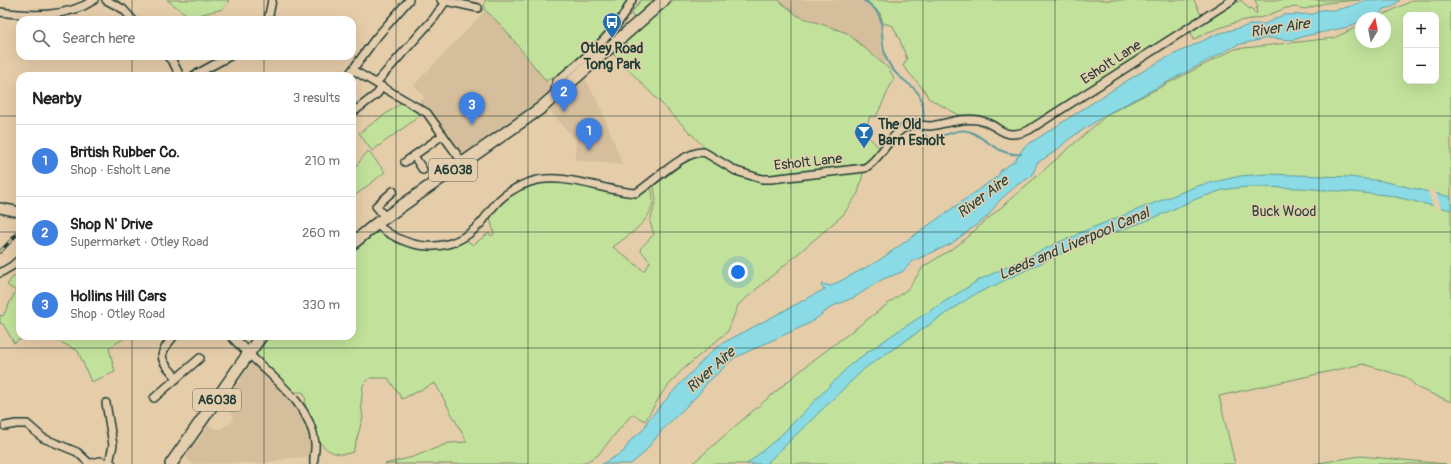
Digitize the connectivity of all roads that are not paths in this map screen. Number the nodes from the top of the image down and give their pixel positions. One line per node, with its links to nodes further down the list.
1 (94, 0): 10 (street)
2 (106, 0): 11 (street)
3 (272, 0): 12 (street)
4 (409, 0): 15 (street)
5 (632, 0): 19 (street)
6 (664, 0): 19 (main road, A6038)
7 (1232, 0): 29 (street, Esholt Lane)
8 (443, 1): 9 (street); 18 (street)
9 (478, 8)
10 (0, 12)
11 (129, 16)
12 (269, 16)
13 (171, 60): 16 (street)
14 (223, 60): 17 (street)
15 (353, 70): 18 (street)
16 (178, 72)
17 (200, 72)
18 (379, 85): 20 (street); 21 (street)
19 (555, 96): 24 (main road, A6038)
20 (356, 110)
21 (443, 135): 22 (street); 24 (street)
22 (414, 156): 23 (street); 25 (street)
23 (405, 162)
24 (463, 163): 29 (main road, A6038)
25 (423, 170)
26 (393, 191): 29 (street)
27 (0, 208): 28 (street)
28 (16, 212)
29 (381, 221): 30 (main road, A6038)
30 (356, 241)
31 (16, 262): 32 (street)
32 (0, 273)
33 (170, 340): 38 (street)
34 (236, 340): 36 (street)
35 (258, 340): 36 (main road, A6038)
36 (248, 353): 44 (main road, A6038); 45 (street)
37 (200, 358): 38 (street)
38 (177, 378): 39 (street)
39 (154, 398)
40 (106, 403): 42 (street)
41 (5, 426): 43 (street)
42 (111, 463): 43 (street)
43 (88, 464)
44 (171, 464)
45 (314, 464)

